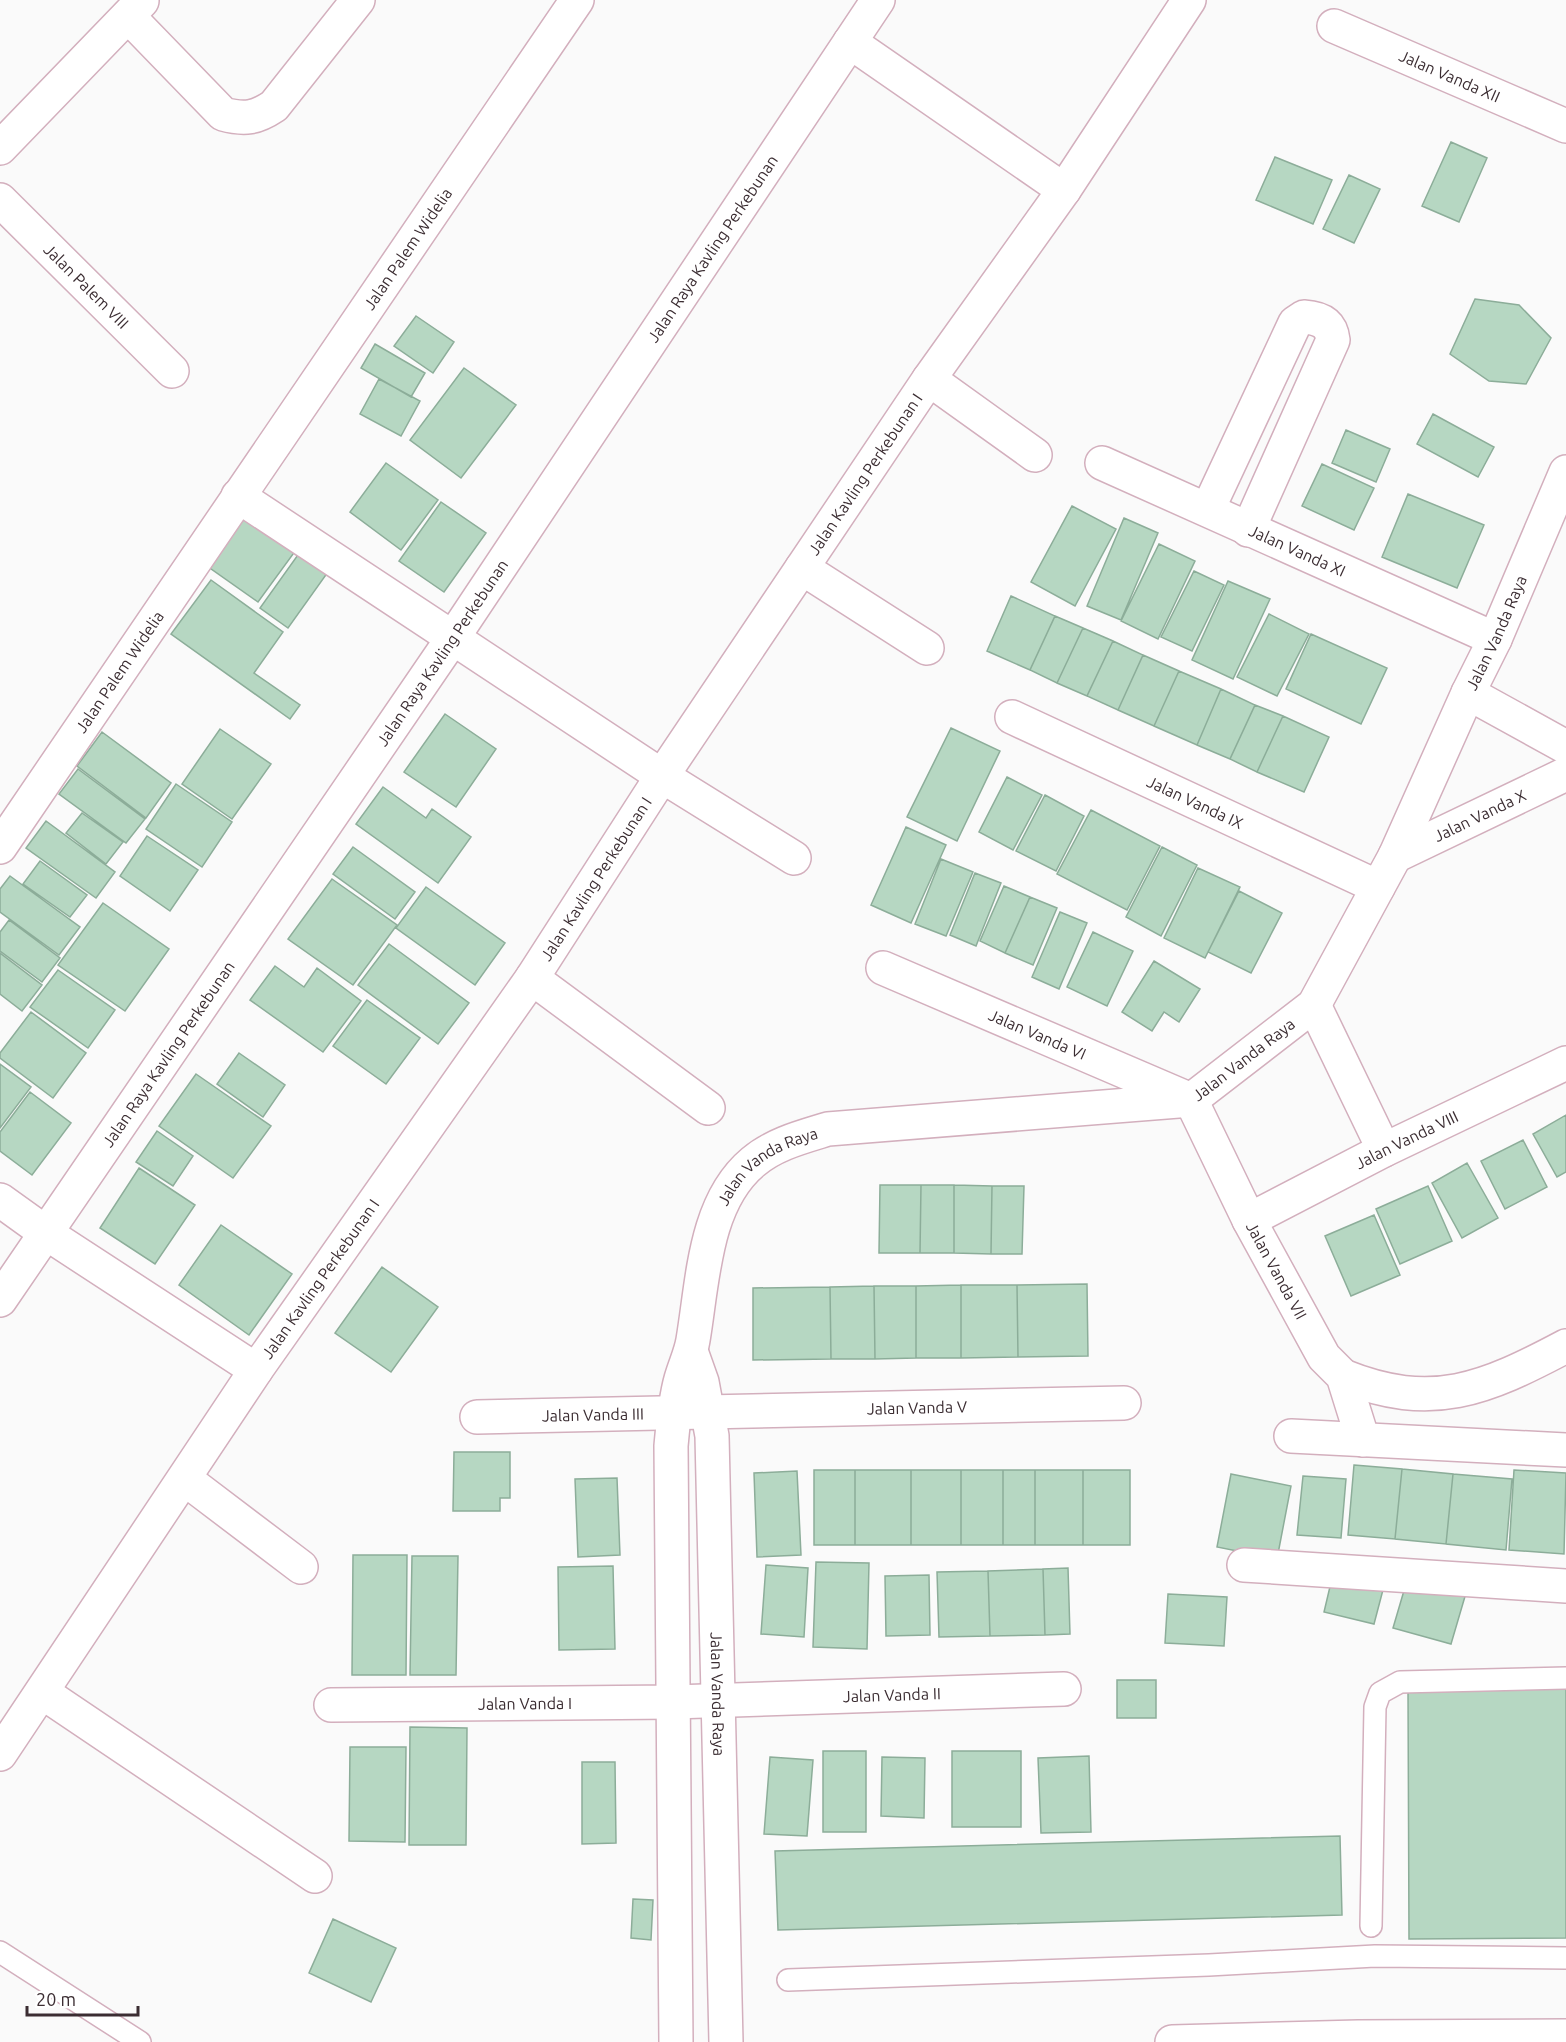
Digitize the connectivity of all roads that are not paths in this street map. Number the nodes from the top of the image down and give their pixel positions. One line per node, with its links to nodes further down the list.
1 (577, 0): 17 (street, Jalan Palem Widelia)
2 (878, 0): 7 (street, Jalan Raya Kavling Perkebunan)
3 (1189, 0): 10 (street, Jalan Kavling Perkebunan I)
4 (349, 3): 5 (street)
5 (135, 8): 9 (street)
6 (1334, 26): 8 (street, Jalan Vanda XII)
7 (850, 42): 10 (street); 21 (street, Jalan Raya Kavling Perkebunan)
8 (1566, 126)
9 (0, 148)
10 (1064, 190): 13 (street, Jalan Kavling Perkebunan I)
11 (0, 200): 12 (street, Jalan Palem VIII)
12 (172, 371)
13 (929, 379): 14 (street); 20 (street, Jalan Kavling Perkebunan I)
14 (1035, 455)
15 (1102, 463): 18 (street, Jalan Vanda XI)
16 (1566, 472): 22 (street, Jalan Vanda Raya)
17 (237, 496): 21 (street); 29 (street, Jalan Palem Widelia)
18 (1208, 509): 19 (street, Jalan Vanda XI); 19 (street)
19 (1248, 530): 22 (street, Jalan Vanda XI)
20 (802, 568): 23 (street); 28 (street, Jalan Kavling Perkebunan I)
21 (452, 639): 28 (street); 42 (street, Jalan Raya Kavling Perkebunan)
22 (1495, 639): 24 (street, Jalan Vanda Raya)
23 (927, 648)
24 (1468, 693): 26 (street); 30 (street, Jalan Vanda Raya)
25 (1012, 717): 32 (street, Jalan Vanda IX)
26 (1566, 747)
27 (1566, 774): 30 (street, Jalan Vanda X)
28 (662, 776): 31 (street); 34 (street, Jalan Kavling Perkebunan I)
29 (0, 847)
30 (1395, 856): 32 (street, Jalan Vanda Raya)
31 (794, 858)
32 (1378, 887): 35 (street, Jalan Vanda Raya)
33 (883, 968): 37 (street, Jalan Vanda VI)
34 (532, 978): 38 (street); 46 (street, Jalan Kavling Perkebunan I)
35 (1314, 1005): 37 (street, Jalan Vanda Raya); 39 (street)
36 (1566, 1063): 39 (street, Jalan Vanda VIII)
37 (1191, 1100): 41 (street, Jalan Vanda VII); 45 (street, Jalan Vanda Raya)
38 (708, 1108)
39 (1384, 1150): 41 (street, Jalan Vanda VIII)
40 (0, 1200): 42 (street)
41 (1249, 1220): 47 (street, Jalan Vanda VII)
42 (46, 1233): 43 (street, Jalan Raya Kavling Perkebunan); 46 (street)
43 (0, 1300)
44 (1566, 1346): 47 (street)
45 (691, 1351): 49 (street, Jalan Vanda Raya); 50 (street, Jalan Vanda Raya)
46 (256, 1370): 55 (street, Jalan Kavling Perkebunan I)
47 (1343, 1376): 53 (street, Jalan Vanda VII)
48 (1124, 1403): 49 (street, Jalan Vanda V)
49 (708, 1413): 50 (street, Jalan Vanda III); 62 (street, Jalan Vanda Raya)
50 (674, 1414): 51 (street, Jalan Vanda III); 63 (street, Jalan Vanda Raya)
51 (477, 1418)
52 (1291, 1436): 53 (street)
53 (1364, 1440): 54 (street)
54 (1566, 1450)
55 (185, 1479): 57 (street); 61 (street, Jalan Kavling Perkebunan I)
56 (1244, 1565): 58 (street)
57 (301, 1567)
58 (1566, 1586)
59 (1566, 1678): 67 (lane)
60 (1064, 1689): 62 (street, Jalan Vanda II)
61 (42, 1692): 65 (street, Jalan Kavling Perkebunan I); 66 (street)
62 (718, 1700): 63 (street, Jalan Vanda I); 74 (street, Jalan Vanda Raya)
63 (674, 1702): 64 (street, Jalan Vanda I); 73 (street, Jalan Vanda Raya)
64 (331, 1705)
65 (0, 1754)
66 (315, 1876)
67 (1371, 1926)
68 (0, 1952): 72 (lane)
69 (1566, 1958): 70 (lane)
70 (788, 1980)
71 (1566, 2036): 75 (street)
72 (140, 2042)
73 (676, 2042)
74 (726, 2042)
75 (1172, 2042)

